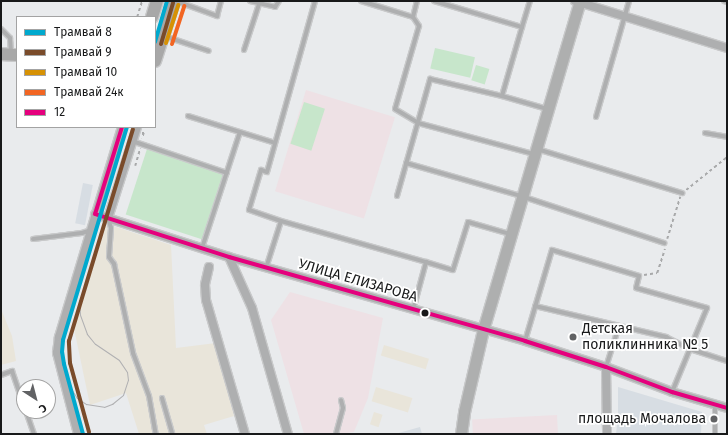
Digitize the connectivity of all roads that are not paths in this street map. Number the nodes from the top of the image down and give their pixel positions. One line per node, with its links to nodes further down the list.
1 (157, 1): 14 (main road)
2 (175, 1): 3 (lane); 19 (main road)
3 (222, 1)
4 (250, 1): 13 (lane)
5 (278, 1): 13 (lane)
6 (315, 1): 36 (lane)
7 (362, 1): 16 (lane)
8 (417, 1): 16 (lane)
9 (434, 1): 17 (lane)
10 (530, 1): 17 (lane)
11 (578, 1): 15 (street); 26 (street)
12 (629, 1): 15 (lane)
13 (260, 2): 21 (lane)
14 (152, 16)
15 (624, 16): 20 (street); 28 (lane)
16 (413, 17): 29 (lane)
17 (522, 27): 25 (lane)
18 (1, 29): 23 (lane)
19 (163, 36): 22 (lane); 24 (main road)
20 (727, 48)
21 (244, 50)
22 (209, 51)
23 (10, 55)
24 (156, 59)
25 (502, 96): 26 (lane); 29 (lane)
26 (547, 109): 37 (street)
27 (188, 116): 32 (lane)
28 (596, 117)
29 (418, 123): 37 (lane); 38 (lane)
30 (122, 128): 43 (street)
31 (137, 128): 35 (street)
32 (240, 132): 36 (lane); 39 (lane)
33 (705, 133): 34 (lane)
34 (727, 137)
35 (132, 141): 39 (lane); 44 (street)
36 (275, 143): 45 (lane)
37 (534, 151): 40 (lane); 42 (street)
38 (406, 163): 41 (lane); 42 (lane)
39 (226, 174): 50 (lane)
40 (682, 193)
41 (397, 196)
42 (521, 196): 47 (street); 49 (lane)
43 (96, 214): 44 (street, УЛИЦА ЕЛИЗАРОВА); 46 (street)
44 (108, 218): 50 (street, УЛИЦА ЕЛИЗАРОВА); 73 (lane)
45 (281, 221): 52 (lane); 54 (lane)
46 (91, 230): 48 (lane); 72 (street)
47 (510, 234): 52 (lane); 58 (street)
48 (33, 239)
49 (664, 243)
50 (202, 248): 51 (street, УЛИЦА ЕЛИЗАРОВА)
51 (229, 257): 54 (street, УЛИЦА ЕЛИЗАРОВА); 76 (street)
52 (426, 262): 56 (lane)
53 (208, 267): 75 (street)
54 (266, 268): 56 (street, УЛИЦА ЕЛИЗАРОВА)
55 (535, 306): 57 (lane); 59 (lane); 60 (lane)
56 (413, 310): 58 (street, УЛИЦА ЕЛИЗАРОВА)
57 (619, 326): 60 (lane); 62 (lane)
58 (483, 330): 59 (street, УЛИЦА ЕЛИЗАРОВА); 78 (street)
59 (525, 341): 62 (street, УЛИЦА ЕЛИЗАРОВА)
60 (690, 349): 61 (lane); 65 (lane)
61 (727, 361)
62 (606, 368): 65 (street, УЛИЦА ЕЛИЗАРОВА); 79 (street)
63 (1, 375): 64 (lane)
64 (16, 383)
65 (672, 392): 68 (street, УЛИЦА ЕЛИЗАРОВА)
66 (162, 398): 74 (lane)
67 (341, 400): 77 (lane)
68 (714, 404): 69 (street, УЛИЦА ЕЛИЗАРОВА); 80 (lane)
69 (727, 408)
70 (29, 419): 71 (lane)
71 (34, 434)
72 (78, 434)
73 (156, 434)
74 (172, 434)
75 (245, 434)
76 (288, 434)
77 (336, 434)
78 (461, 434)
79 (607, 434)
80 (715, 434)

